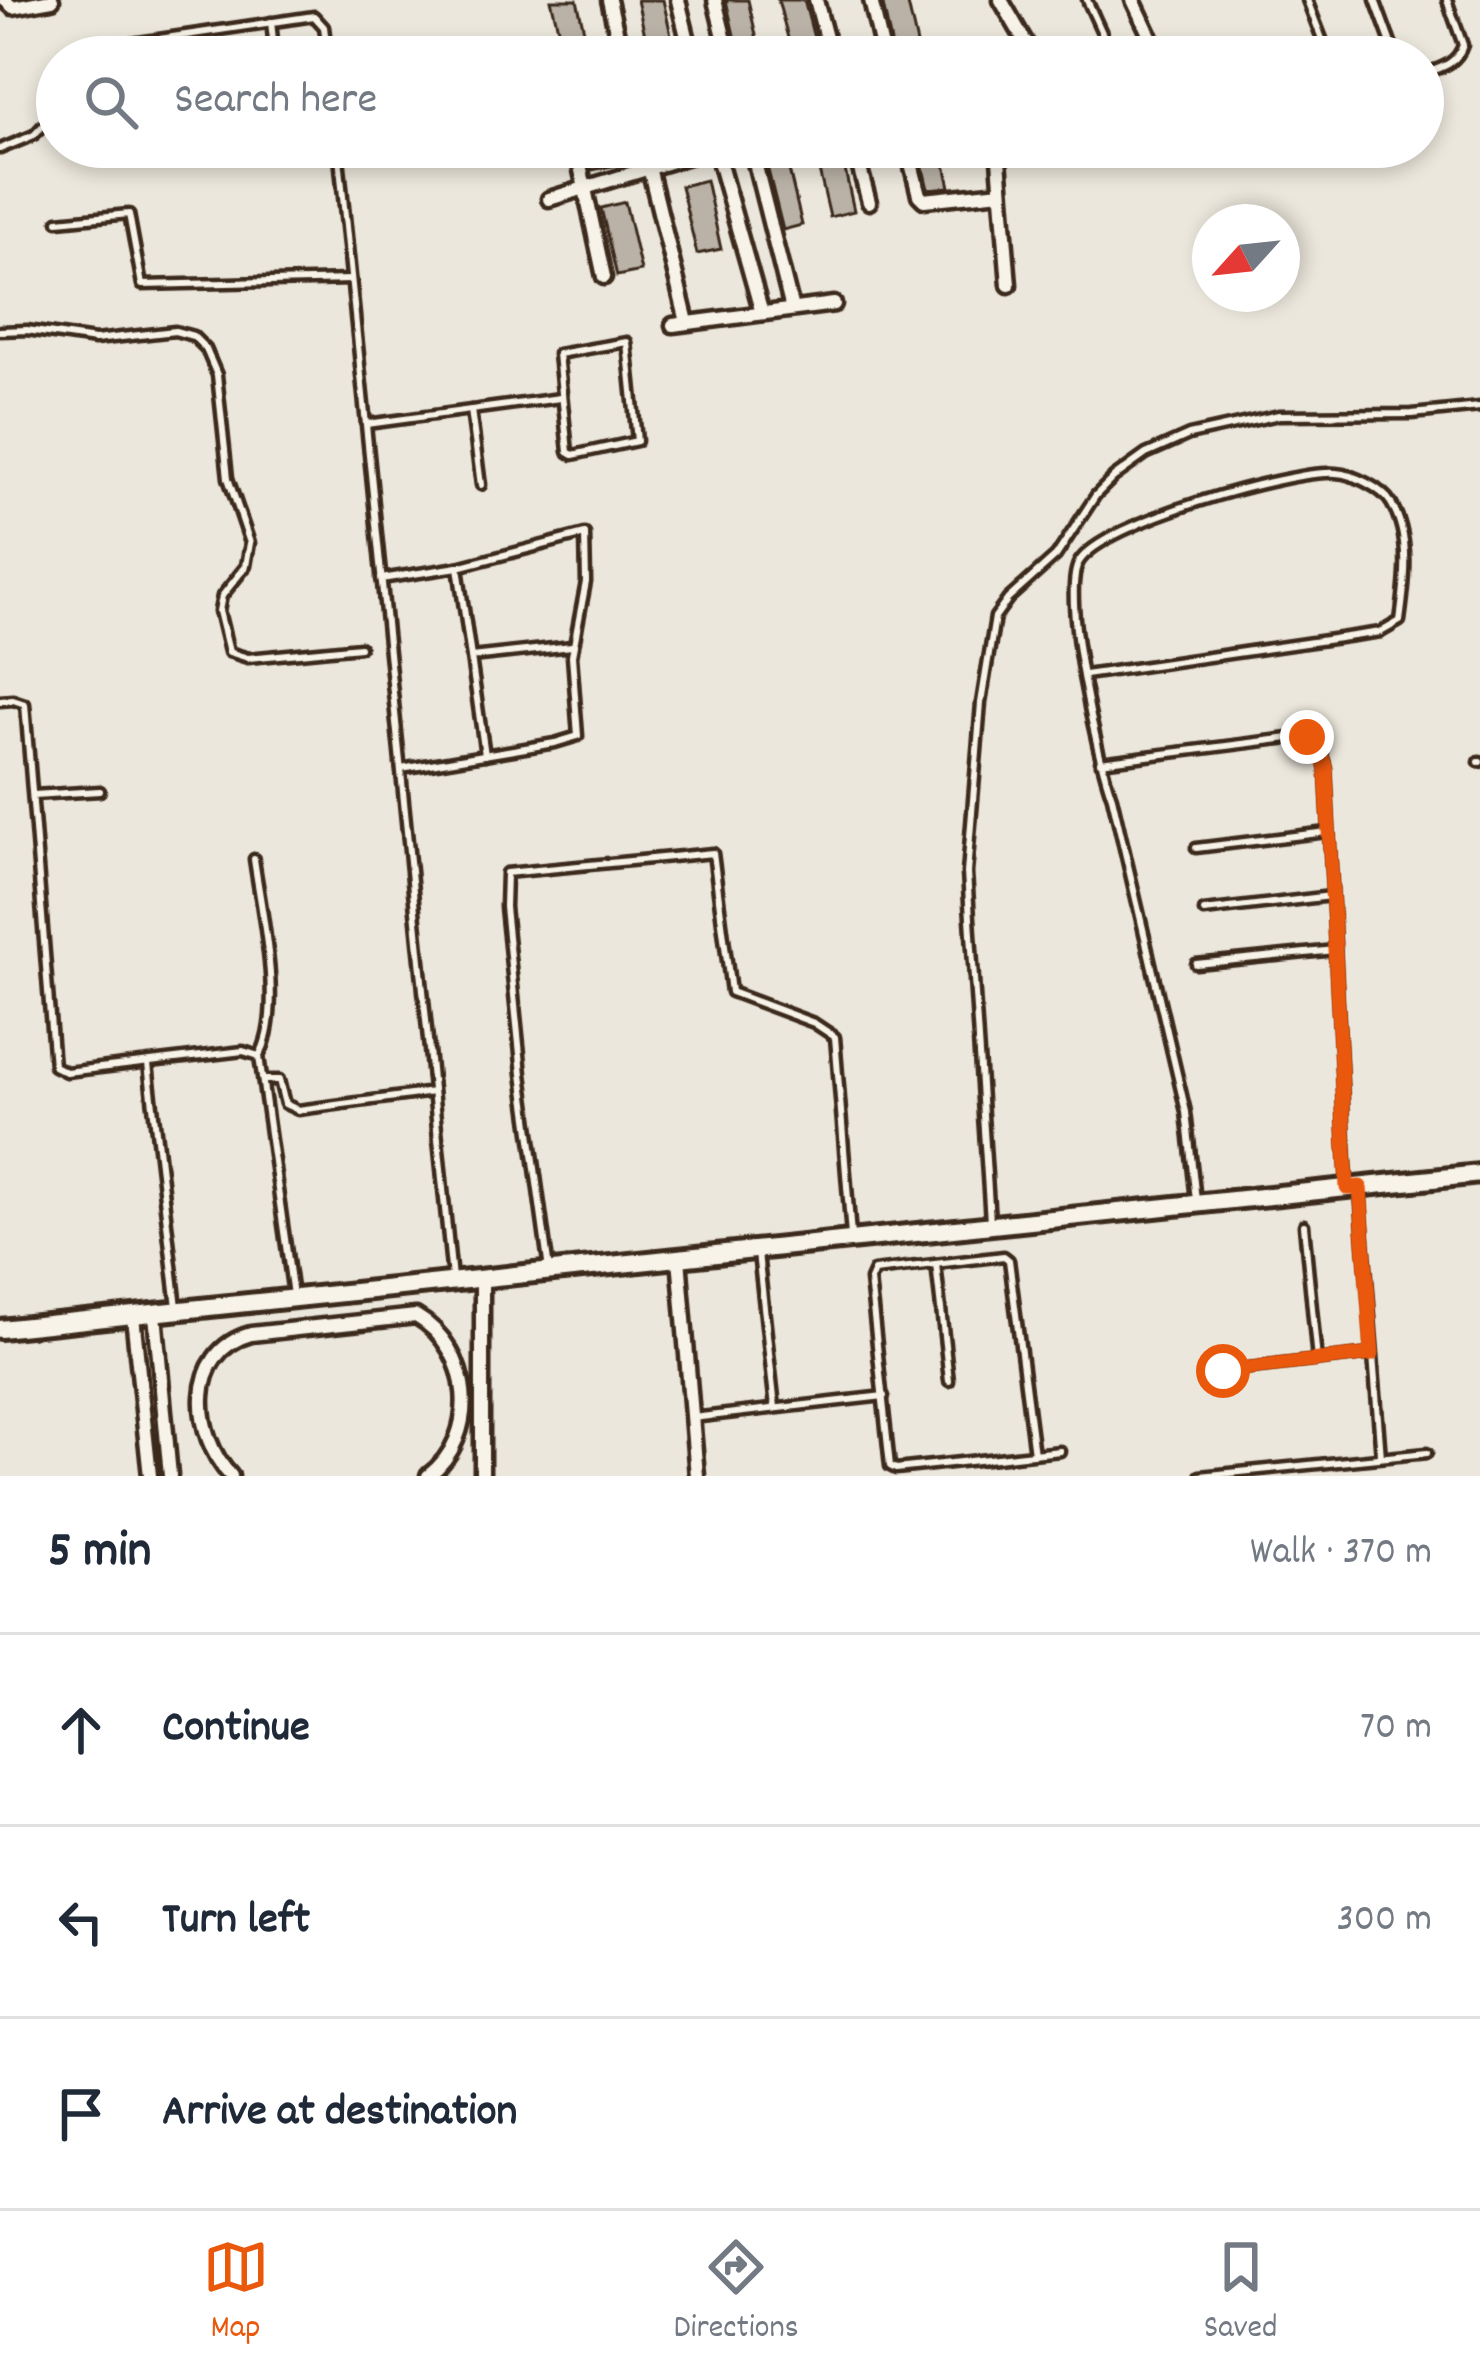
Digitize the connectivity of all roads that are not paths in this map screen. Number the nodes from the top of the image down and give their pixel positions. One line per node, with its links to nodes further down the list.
1 (5, 0): 2 (street)
2 (52, 0)
3 (609, 0): 18 (street)
4 (678, 0): 19 (street)
5 (716, 0): 20 (street)
6 (816, 0): 21 (street)
7 (871, 0): 22 (street)
8 (1001, 0): 23 (street)
9 (1087, 0): 24 (lane)
10 (1133, 0): 25 (street)
11 (1307, 0): 26 (lane)
12 (1375, 0): 27 (lane)
13 (1447, 0): 28 (lane)
14 (271, 22): 15 (lane); 16 (lane); 17 (lane)
15 (178, 36)
16 (273, 36)
17 (325, 36)
18 (617, 36)
19 (687, 36)
20 (724, 36)
21 (825, 36)
22 (879, 36)
23 (1022, 36)
24 (1103, 36)
25 (1150, 36)
26 (1321, 36)
27 (1388, 36)
28 (1444, 65)
29 (36, 133): 30 (lane)
30 (0, 149)
31 (340, 168): 46 (lane)
32 (581, 168): 40 (street)
33 (652, 168): 39 (street)
34 (722, 168): 50 (street)
35 (756, 168): 49 (street)
36 (859, 168): 43 (street)
37 (912, 168): 41 (street)
38 (999, 168): 41 (street)
39 (649, 169): 40 (street); 50 (street)
40 (585, 188): 42 (street); 45 (street)
41 (1001, 192): 47 (street)
42 (549, 199)
43 (868, 202)
44 (58, 221): 46 (lane)
45 (604, 277)
46 (351, 280): 55 (lane)
47 (1009, 285)
48 (834, 304): 49 (street)
49 (791, 309): 50 (street)
50 (762, 313)
51 (0, 331): 60 (lane)
52 (560, 398): 52 (lane); 54 (lane)
53 (1480, 407): 83 (lane)
54 (471, 410): 55 (lane); 56 (lane)
55 (366, 424): 58 (lane)
56 (481, 484)
57 (458, 567): 58 (lane); 59 (lane); 61 (lane)
58 (382, 579): 66 (lane)
59 (572, 646): 61 (lane); 64 (lane)
60 (360, 647)
61 (471, 657): 64 (lane)
62 (1085, 675): 62 (lane); 65 (lane)
63 (0, 701): 68 (lane)
64 (485, 755): 66 (lane)
65 (1100, 762): 69 (lane); 82 (lane)
66 (400, 769): 79 (lane)
67 (100, 791): 68 (lane)
68 (33, 795): 77 (lane)
69 (1327, 832): 70 (lane); 72 (lane)
70 (1196, 848)
71 (254, 860): 76 (lane)
72 (1330, 896): 73 (lane); 74 (lane)
73 (1204, 911)
74 (1335, 950): 75 (lane); 81 (lane)
75 (1196, 964)
76 (259, 1056): 77 (lane); 78 (lane)
77 (148, 1063): 93 (lane)
78 (265, 1081): 79 (lane); 92 (lane)
79 (433, 1092): 91 (lane)
80 (1480, 1174): 81 (main road)
81 (1353, 1187): 82 (main road); 98 (lane)
82 (1197, 1204): 83 (main road)
83 (990, 1225): 85 (main road)
84 (1304, 1225): 100 (lane)
85 (852, 1240): 86 (main road); 89 (lane)
86 (758, 1250): 87 (main road); 104 (lane)
87 (679, 1258): 89 (main road); 105 (street)
88 (936, 1264): 102 (lane); 103 (lane); 108 (lane)
89 (549, 1272): 90 (main road)
90 (482, 1279): 91 (main road); 97 (street)
91 (452, 1282): 92 (main road)
92 (294, 1299): 93 (main road)
93 (178, 1311): 94 (main road)
94 (155, 1314): 95 (main road); 112 (street)
95 (133, 1316): 96 (main road); 111 (street)
96 (0, 1329)
97 (482, 1350): 99 (street); 114 (street)
98 (1372, 1354): 100 (lane); 109 (lane)
99 (455, 1358): 110 (street); 113 (street)
100 (1317, 1360): 101 (lane)
101 (1223, 1371)
102 (949, 1381)
103 (884, 1396): 104 (lane); 108 (lane)
104 (775, 1408): 105 (lane)
105 (692, 1418): 115 (street)
106 (1060, 1451): 108 (lane)
107 (1427, 1453): 109 (lane)
108 (1034, 1454)
109 (1381, 1457): 116 (lane)
110 (432, 1475)
111 (150, 1476)
112 (170, 1476)
113 (231, 1476)
114 (482, 1476)
115 (697, 1476)
116 (1200, 1476)

